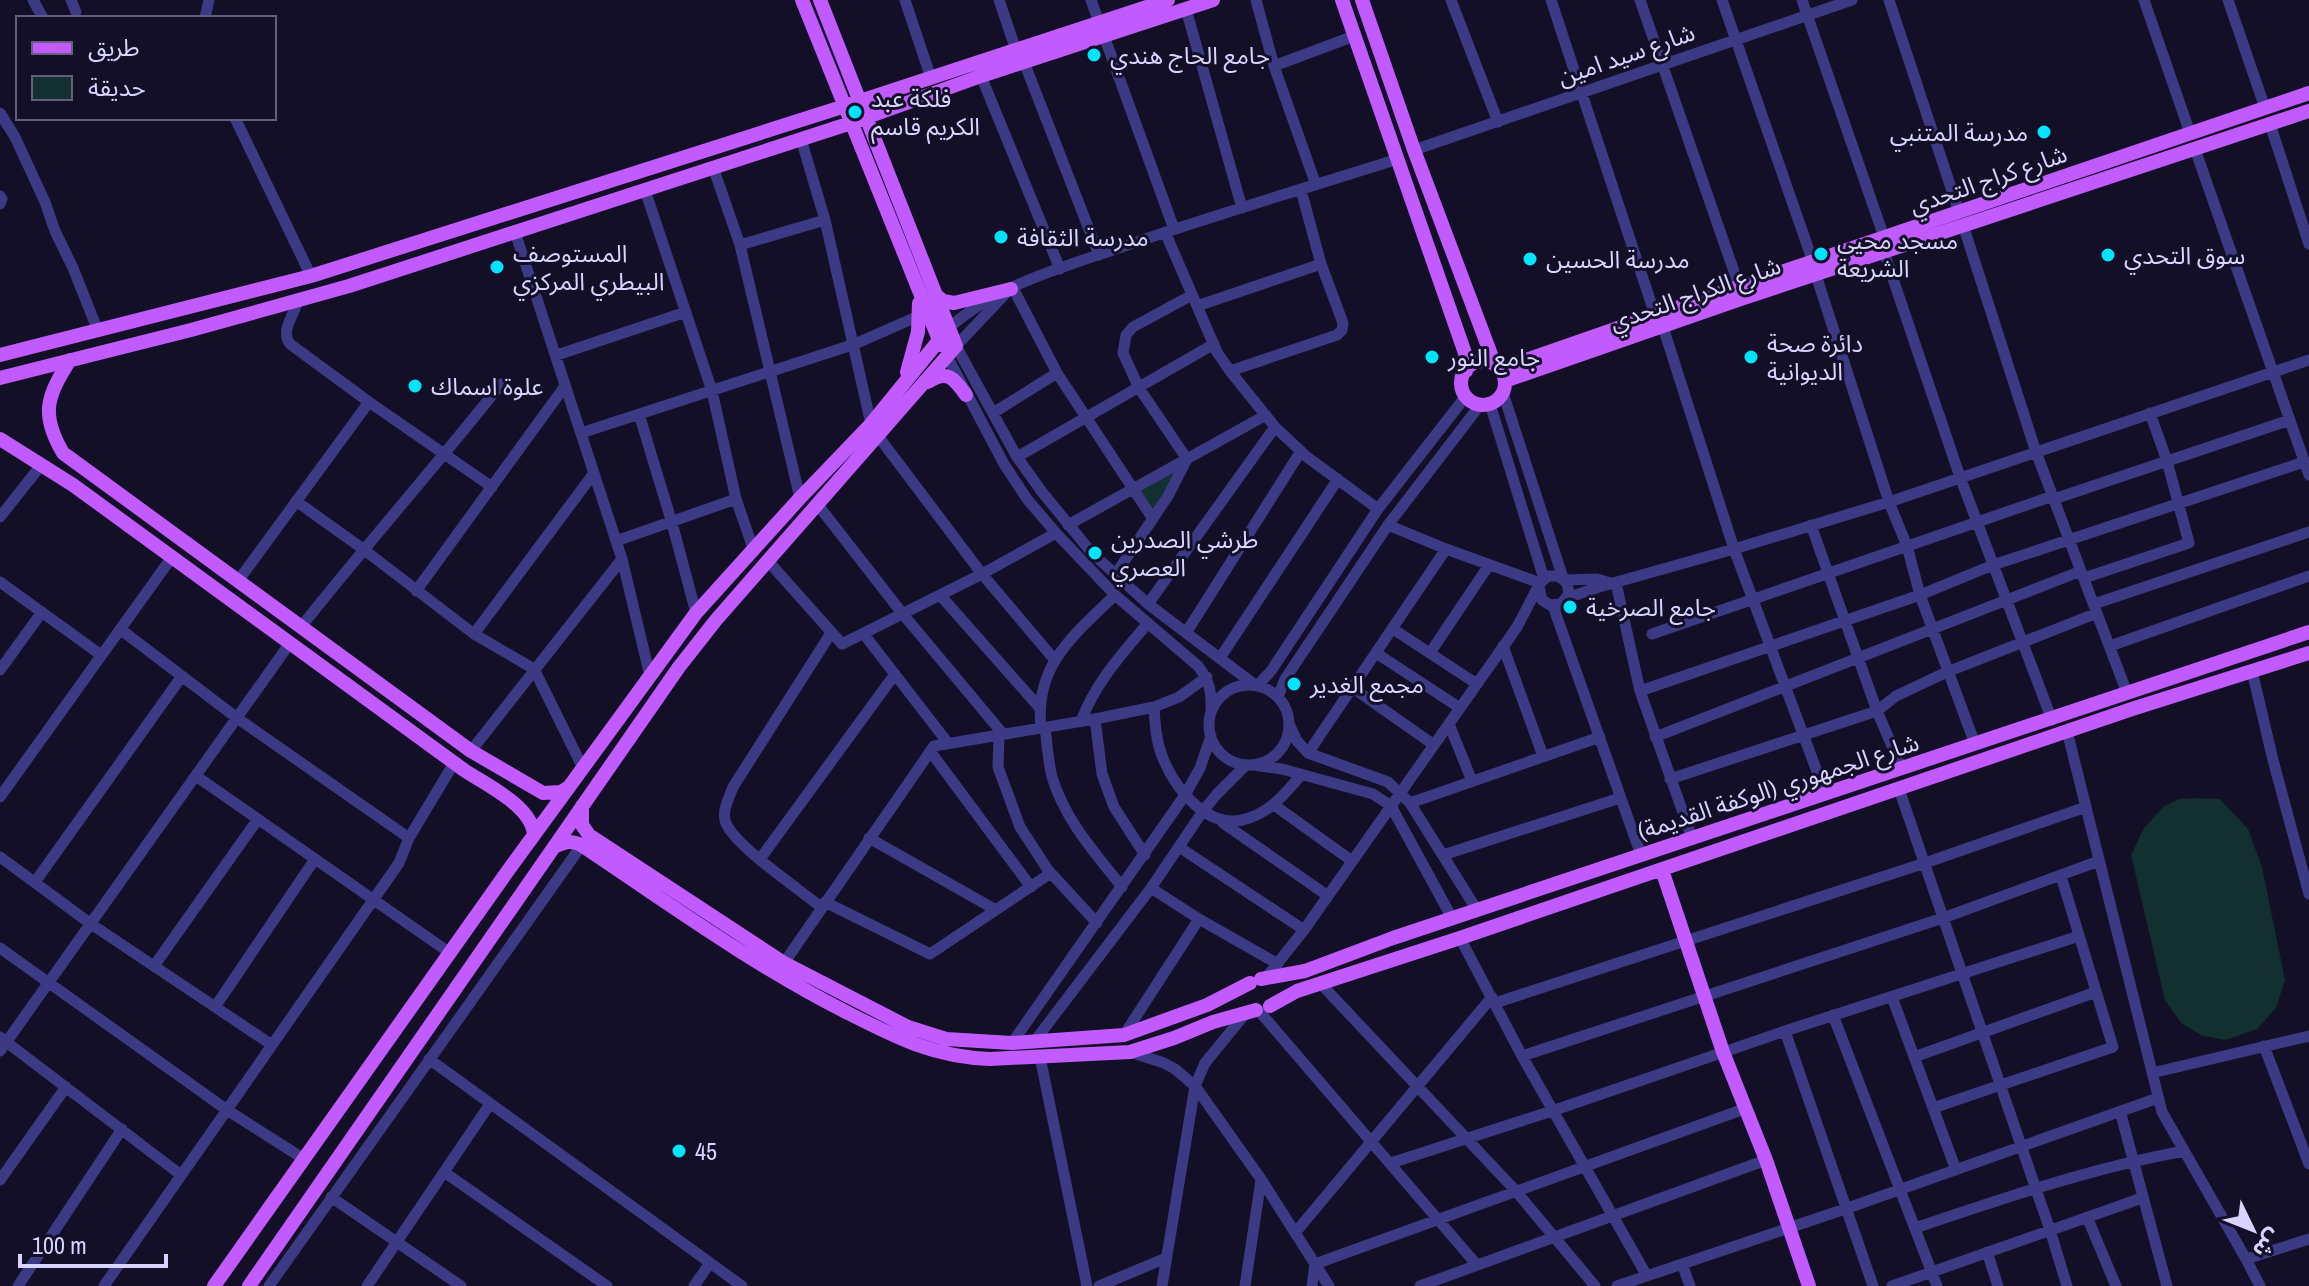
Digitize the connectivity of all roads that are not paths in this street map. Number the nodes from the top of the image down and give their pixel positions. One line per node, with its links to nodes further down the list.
1 (802, 0): 33 (main road)
2 (820, 0): 32 (main road)
3 (905, 0): 29 (street)
4 (999, 0): 25 (street)
5 (1091, 0): 22 (street)
6 (1168, 0): 22 (main road)
7 (1213, 0): 20 (main road)
8 (1256, 0): 27 (street)
9 (1342, 0): 23 (main road)
10 (1362, 0): 45 (main road)
11 (1451, 0): 39 (street)
12 (1551, 0): 30 (street)
13 (1640, 0): 26 (street)
14 (1722, 0): 24 (street)
15 (1802, 0): 21 (street)
16 (1852, 0): 21 (street, شارع سيد امين)
17 (1889, 0): 54 (street)
18 (2144, 0): 42 (street)
19 (2228, 0): 34 (street)
20 (1186, 9): 22 (main road); 53 (street)
21 (1807, 15): 24 (street, شارع سيد امين); 60 (street)
22 (1101, 29): 25 (main road); 56 (street)
23 (1354, 36): 27 (street); 46 (main road)
24 (1736, 40): 26 (street, شارع سيد امين); 63 (street)
25 (1020, 56): 28 (main road); 29 (main road); 61 (street)
26 (1663, 65): 30 (street, شارع سيد امين); 66 (street)
27 (1274, 66): 48 (street)
28 (981, 76): 37 (main road); 64 (street)
29 (931, 78): 32 (main road)
30 (1582, 93): 39 (street, شارع سيد امين); 74 (street)
31 (2309, 93): 34 (main road, شارع كراج التحدي)
32 (860, 101): 33 (main road); 37 (main road)
33 (845, 106): 40 (main road); 65 (main road)
34 (2265, 108): 42 (main road, شارع كراج التحدي)
35 (2309, 111): 41 (main road)
36 (0, 113): 77 (street)
37 (866, 118): 40 (main road); 68 (main road)
38 (236, 120): 65 (street)
39 (1498, 122): 45 (street, شارع سيد امين)
40 (851, 123): 43 (main road); 73 (main road)
41 (2270, 124): 44 (main road); 58 (street)
42 (2190, 133): 54 (main road, شارع كراج التحدي)
43 (801, 139): 47 (main road); 55 (street)
44 (2195, 149): 54 (main road); 89 (street)
45 (1414, 150): 91 (main road)
46 (1398, 159): 48 (street); 87 (main road)
47 (713, 167): 49 (main road); 59 (street)
48 (1316, 185): 50 (street)
49 (645, 190): 57 (main road); 72 (street)
50 (1301, 190): 53 (street); 62 (street)
51 (0, 196): 52 (street)
52 (0, 204)
53 (1242, 208): 56 (street)
54 (1961, 219): 60 (main road, شارع كراج التحدي); 115 (street)
55 (825, 220): 59 (street); 79 (street)
56 (1170, 230): 61 (street); 69 (street)
57 (515, 232): 70 (main road); 83 (street)
58 (2309, 244)
59 (740, 245): 88 (street)
60 (1884, 245): 63 (main road, شارع كراج التحدي); 125 (street)
61 (1099, 255): 64 (street)
62 (1321, 264): 69 (street); 86 (street)
63 (1814, 268): 66 (main road, شارع كراج التحدي); 74 (main road, شارع الكراج التحدي); 134 (street)
64 (1060, 269): 67 (street)
65 (311, 276): 71 (main road)
66 (1739, 286): 74 (main road, شارع كراج التحدي)
67 (1012, 288): 68 (main road); 76 (street); 81 (street); 90 (street)
68 (935, 293): 76 (main road)
69 (1195, 300): 80 (street); 96 (street)
70 (298, 301): 75 (main road); 101 (street)
71 (206, 304): 75 (main road); 77 (main road)
72 (686, 312): 83 (street); 97 (street)
73 (924, 314): 78 (main road); 79 (street); 98 (main road)
74 (1659, 321): 91 (main road, شارع الكراج التحدي); 152 (street)
75 (212, 324): 84 (main road)
76 (949, 328): 78 (main road); 81 (main road)
77 (98, 331): 82 (main road)
78 (938, 340): 81 (main road); 98 (main road)
79 (855, 344): 88 (street); 110 (street)
80 (1214, 344): 86 (street); 96 (street)
81 (952, 351): 95 (main road); 99 (street); 103 (street)
82 (0, 355)
83 (557, 355): 94 (street)
84 (70, 360): 92 (main road); 122 (main road)
85 (2309, 360): 89 (street)
86 (1230, 371): 106 (street)
87 (1466, 371): 91 (main road); 100 (main road)
88 (770, 372): 97 (street); 131 (street)
89 (2273, 372): 104 (street); 108 (street)
90 (1057, 373): 103 (street); 107 (street)
91 (1501, 377): 102 (main road); 164 (street)
92 (0, 378)
93 (501, 384): 116 (street)
94 (565, 386): 111 (street); 128 (street)
95 (921, 386): 99 (main road); 110 (main road)
96 (1139, 388): 107 (street); 118 (street)
97 (712, 391): 105 (street); 132 (street)
98 (896, 393): 110 (main road)
99 (966, 395): 146 (street)
100 (1466, 396): 102 (main road); 137 (street)
101 (369, 402): 116 (street); 133 (street)
102 (1485, 404): 143 (street); 167 (street)
103 (993, 413): 117 (street)
104 (2150, 413): 115 (street); 119 (street)
105 (639, 414): 111 (street); 141 (street)
106 (1266, 415): 109 (street); 118 (street)
107 (1086, 419): 117 (street); 129 (street)
108 (2290, 420): 113 (street); 119 (street)
109 (1275, 427): 114 (street); 177 (street)
110 (874, 430): 131 (main road); 136 (main road); 160 (street)
111 (581, 433): 123 (street)
112 (0, 439): 121 (main road)
113 (2303, 440): 120 (street)
114 (1301, 451): 126 (street); 194 (street)
115 (2036, 452): 125 (street); 130 (street)
116 (444, 455): 128 (street); 150 (street)
117 (1017, 457): 142 (street)
118 (1187, 459): 129 (street); 139 (street)
119 (2167, 461): 130 (street); 135 (street)
120 (2304, 462): 124 (street); 135 (street)
121 (42, 464): 127 (main road); 138 (street)
122 (85, 470): 127 (main road); 165 (main road)
123 (594, 473): 148 (street); 195 (street)
124 (2309, 475)
125 (1960, 477): 134 (street); 140 (street)
126 (1338, 479): 137 (street); 208 (street)
127 (73, 485): 154 (main road)
128 (492, 487): 169 (street)
129 (1132, 489): 139 (street); 142 (street)
130 (2053, 497): 140 (street); 147 (street)
131 (800, 498): 153 (main road)
132 (736, 499): 141 (street); 153 (street)
133 (296, 501): 150 (street); 165 (street)
134 (1889, 502): 144 (street); 149 (street)
135 (2179, 503): 147 (street); 161 (street)
136 (818, 505): 156 (main road); 182 (street)
137 (1378, 509): 220 (street)
138 (0, 517)
139 (1153, 519): 162 (street)
140 (1977, 522): 149 (street); 158 (street)
141 (672, 523): 148 (street); 181 (street)
142 (1068, 525): 162 (street)
143 (1388, 525): 151 (street); 225 (street)
144 (1811, 525): 152 (street); 159 (street)
145 (2309, 532): 179 (street)
146 (1056, 533): 160 (street); 171 (street)
147 (2069, 539): 158 (street); 161 (street)
148 (616, 541): 155 (street)
149 (1907, 546): 159 (street); 172 (street)
150 (363, 549): 169 (street); 186 (street)
151 (1446, 549): 157 (street); 189 (street)
152 (1734, 549): 168 (street); 174 (street)
153 (754, 551): 181 (main road)
154 (172, 557): 183 (main road); 188 (street)
155 (622, 559): 211 (street); 217 (street)
156 (768, 561): 192 (street); 255 (main road)
157 (1489, 565): 167 (street); 204 (street)
158 (1993, 565): 172 (street); 175 (street)
159 (1828, 573): 174 (street); 184 (street)
160 (982, 574): 170 (street); 209 (street)
161 (2082, 574): 175 (street); 179 (street)
162 (1115, 575): 177 (street)
163 (2309, 576): 201 (street)
164 (1564, 579): 167 (street); 168 (street); 173 (street)
165 (238, 581): 176 (main road)
166 (0, 582): 180 (street)
167 (1541, 583): 178 (street); 187 (street)
168 (1613, 583): 173 (street); 223 (street)
169 (416, 591): 195 (street)
170 (940, 595): 182 (street); 226 (street)
171 (1115, 595): 185 (street); 209 (street)
172 (1920, 595): 184 (street); 190 (street)
173 (1567, 598): 178 (street)
174 (1753, 600): 196 (street); 200 (street)
175 (2006, 600): 190 (street); 197 (street)
176 (266, 602): 183 (main road); 186 (main road)
177 (1148, 604): 194 (street)
178 (1552, 606): 187 (street); 242 (street)
179 (2095, 608): 197 (street); 201 (street)
180 (42, 612): 206 (street); 212 (street)
181 (696, 613): 217 (main road)
182 (902, 613): 193 (street); 239 (street)
183 (254, 617): 198 (main road)
184 (1846, 620): 200 (street); 207 (street)
185 (1148, 623): 218 (street); 234 (street)
186 (301, 627): 247 (main road)
187 (1517, 627): 199 (street)
188 (120, 629): 206 (street); 216 (street)
189 (1393, 629): 203 (street); 204 (street)
190 (1932, 629): 207 (street); 214 (street)
191 (2309, 632): 202 (main road, شارع الجمهوري (الوكفة القديمة))
192 (831, 633): 193 (street); 291 (street)
193 (863, 633): 215 (street)
194 (1186, 633): 208 (street)
195 (474, 634): 211 (street)
196 (1652, 634)
197 (2022, 642): 214 (street); 233 (street)
198 (290, 643): 231 (street); 251 (main road)
199 (1503, 646): 219 (street); 250 (street)
200 (1770, 646): 222 (street); 223 (street)
201 (2110, 646): 224 (street)
202 (2263, 648): 210 (main road); 224 (main road, شارع الجمهوري (الوكفة القديمة))
203 (1376, 653): 221 (street); 228 (street)
204 (1430, 653): 219 (street)
205 (2309, 653): 210 (main road, شارع الجمهوري (الوكفة القديمة))
206 (101, 655): 260 (street)
207 (1860, 657): 222 (street); 229 (street)
208 (1220, 658): 220 (street)
209 (1054, 659): 226 (street)
210 (2269, 666): 213 (main road, شارع الجمهوري (الوكفة القديمة))
211 (534, 669): 247 (street); 252 (street)
212 (0, 670)
213 (2252, 671): 238 (main road, شارع الجمهوري (الوكفة القديمة)); 305 (street)
214 (1947, 672): 229 (street); 245 (street)
215 (895, 674): 244 (street); 291 (street)
216 (182, 676): 231 (street); 300 (street)
217 (650, 676): 252 (main road)
218 (1207, 677): 227 (street); 230 (street)
219 (1477, 684): 228 (street)
220 (1256, 686): 225 (street); 230 (street)
221 (1353, 688): 246 (street); 249 (street)
222 (1785, 688): 240 (street); 243 (street)
223 (1640, 691): 243 (street)
224 (2127, 693): 233 (main road, شارع الجمهوري (الوكفة القديمة))
225 (1278, 697): 236 (street)
226 (1039, 707): 237 (street)
227 (1154, 707): 232 (street); 265 (street)
228 (1460, 708): 235 (street)
229 (1877, 711): 240 (street); 254 (street)
230 (1211, 712): 241 (street)
231 (237, 718): 257 (street); 278 (street)
232 (1095, 719): 234 (street); 286 (street)
233 (2052, 720): 245 (main road, شارع الجمهوري (الوكفة القديمة))
234 (1081, 721): 237 (street)
235 (1449, 724): 246 (street); 259 (street)
236 (1290, 726): 249 (street); 253 (street)
237 (1043, 728): 239 (street); 303 (street)
238 (2067, 731): 262 (main road, شارع الجمهوري (الوكفة القديمة)); 272 (street)
239 (1001, 734): 244 (street); 298 (street)
240 (1803, 735): 258 (street); 264 (street)
241 (1211, 736): 253 (street); 265 (street)
242 (1600, 737): 250 (street); 267 (street)
243 (1655, 737): 258 (street)
244 (948, 743): 248 (street)
245 (1975, 744): 254 (main road, شارع الجمهوري (الوكفة القديمة))
246 (1434, 745): 263 (street)
247 (471, 751): 261 (main road)
248 (930, 751): 279 (street); 302 (street)
249 (1308, 753): 263 (street)
250 (1543, 756): 259 (street)
251 (454, 763): 277 (main road); 278 (street)
252 (585, 765): 255 (main road); 261 (main road)
253 (1250, 765): 256 (street); 273 (street)
254 (1901, 767): 264 (main road, شارع الجمهوري (الوكفة القديمة))
255 (604, 773): 270 (main road)
256 (1301, 775): 269 (street); 271 (street)
257 (196, 776): 274 (street); 315 (street)
258 (1670, 779): 280 (street)
259 (1472, 781): 268 (street)
260 (4, 782): 266 (street)
261 (570, 787): 277 (main road)
262 (1899, 789): 284 (main road, شارع الجمهوري (الوكفة القديمة)); 295 (street)
263 (1400, 792): 268 (street); 271 (street)
264 (1825, 793): 276 (main road, شارع الجمهوري (الوكفة القديمة))
265 (1185, 795): 273 (street); 286 (street)
266 (0, 797)
267 (1620, 798): 287 (street); 288 (street)
268 (1410, 803): 287 (street)
269 (1274, 805): 275 (street); 292 (street)
270 (582, 806): 281 (main road); 282 (main road)
271 (1391, 806): 292 (street); 311 (street)
272 (2086, 807): 293 (street); 295 (street)
273 (1203, 811): 275 (street); 283 (street)
274 (258, 819): 290 (street); 324 (street)
275 (1219, 820): 306 (street)
276 (1712, 831): 280 (main road, شارع الجمهوري (الوكفة القديمة)); 284 (main road)
277 (534, 835): 285 (main road)
278 (409, 838): 307 (street)
279 (869, 838): 308 (street); 309 (street)
280 (1692, 838): 288 (main road, شارع الجمهوري (الوكفة القديمة))
281 (585, 840): 282 (main road); 322 (main road, شارع الجمهوري (الوكفة القديمة)); 348 (main road, شارع الجمهوري (الوكفة القديمة)); 350 (street)
282 (553, 847): 296 (main road)
283 (1179, 847): 304 (street); 316 (street)
284 (1719, 850): 297 (main road, شارع الجمهوري (الوكفة القديمة))
285 (520, 854): 296 (main road); 321 (main road)
286 (1145, 855): 303 (street)
287 (1443, 855): 310 (street)
288 (1641, 855): 294 (main road, شارع الجمهوري (الوكفة القديمة))
289 (0, 857): 300 (street)
290 (315, 859): 307 (street); 333 (street)
291 (760, 859): 308 (street)
292 (1352, 861): 306 (street)
293 (2099, 861): 299 (street); 351 (street)
294 (1617, 863): 301 (main road); 310 (main road, شارع الجمهوري (الوكفة القديمة))
295 (1925, 863): 312 (street); 319 (street)
296 (541, 866): 407 (main road)
297 (1662, 870): 301 (main road, شارع الجمهوري (الوكفة القديمة)); 319 (main road)
298 (1051, 873): 302 (street); 314 (street)
299 (2061, 876): 312 (street); 317 (street)
300 (35, 882): 315 (street)
301 (1624, 882): 318 (main road, شارع الجمهوري (الوكفة القديمة))
302 (1031, 887): 309 (street)
303 (1122, 887): 314 (street)
304 (1151, 888): 313 (street); 340 (street)
305 (2309, 894)
306 (1328, 896): 316 (street)
307 (374, 900): 321 (street); 343 (street)
308 (823, 904): 309 (street); 322 (street)
309 (996, 910)
310 (1477, 910): 311 (main road, شارع الجمهوري (الوكفة القديمة))
311 (1452, 918): 326 (main road, شارع الجمهوري (الوكفة القديمة))
312 (1943, 918): 325 (street); 330 (street)
313 (1199, 919): 323 (street); 338 (street)
314 (1097, 923): 342 (street)
315 (91, 924): 324 (street); 327 (street)
316 (1304, 930): 323 (street)
317 (2079, 936): 325 (street); 329 (street)
318 (1460, 938): 328 (main road, شارع الجمهوري (الوكفة القديمة)); 332 (street)
319 (1686, 942): 330 (main road); 332 (street)
320 (0, 948): 327 (street)
321 (450, 953): 368 (main road)
322 (784, 963): 342 (main road, شارع الجمهوري (الوكفة القديمة))
323 (1278, 964): 326 (street)
324 (154, 966): 333 (street)
325 (1962, 974): 331 (street); 337 (street)
326 (1260, 980): 334 (main road); 334 (main road); 338 (main road, شارع الجمهوري (الوكفة القديمة))
327 (48, 983): 341 (street); 360 (street)
328 (1321, 984): 334 (main road, شارع الجمهوري (الوكفة القديمة)); 352 (street)
329 (2096, 992): 337 (street); 353 (street)
330 (1704, 996): 346 (main road); 347 (street)
331 (1892, 997): 335 (street); 349 (street)
332 (1493, 1000): 347 (street); 352 (street)
333 (215, 1007): 343 (street)
334 (1257, 1009): 345 (main road, شارع الجمهوري (الوكفة القديمة)); 354 (street); 365 (street)
335 (1833, 1015): 336 (street); 380 (street)
336 (1785, 1031): 346 (street); 384 (street)
337 (1982, 1033): 349 (street); 353 (street)
338 (1124, 1035): 340 (main road, شارع الجمهوري (الوكفة القديمة))
339 (2309, 1036): 344 (street)
340 (1034, 1042): 342 (main road, شارع الجمهوري (الوكفة القديمة))
341 (2, 1043): 355 (street)
342 (1012, 1043)
343 (272, 1045): 360 (street)
344 (2264, 1046): 351 (street); 372 (street)
345 (1130, 1052): 348 (main road, شارع الجمهوري (الوكفة القديمة)); 354 (street)
346 (1723, 1052): 359 (main road); 361 (street)
347 (1522, 1056): 361 (street)
348 (1040, 1057): 414 (street)
349 (1914, 1057): 358 (street)
350 (429, 1059): 357 (street); 382 (street)
351 (2152, 1073): 356 (street)
352 (1419, 1085): 364 (street); 365 (street)
353 (2000, 1085): 358 (street); 366 (street)
354 (1195, 1086): 377 (street); 396 (street)
355 (66, 1087): 363 (street); 378 (street)
356 (2158, 1098): 362 (street); 367 (street)
357 (490, 1104): 375 (street); 398 (street)
358 (1933, 1108): 374 (street)
359 (1744, 1109): 369 (main road); 373 (street)
360 (227, 1110): 368 (street); 376 (street)
361 (1552, 1111): 364 (street); 373 (street)
362 (2120, 1111): 366 (street); 370 (street)
363 (122, 1129): 376 (street); 404 (street)
364 (1469, 1138): 371 (street); 381 (street)
365 (1372, 1143): 371 (street); 391 (street)
366 (2021, 1146): 374 (street); 379 (street)
367 (2184, 1151): 370 (street); 397 (street)
368 (304, 1159): 406 (main road)
369 (1766, 1160): 385 (street); 388 (main road)
370 (2132, 1161): 379 (street); 383 (street)
371 (1391, 1163): 387 (street)
372 (2309, 1164)
373 (1584, 1166): 381 (street); 385 (street)
374 (1956, 1170): 380 (street)
375 (444, 1172): 394 (street); 411 (street)
376 (181, 1175): 405 (street)
377 (1261, 1179): 391 (street); 417 (street)
378 (0, 1180)
379 (2035, 1187): 389 (street); 390 (street)
380 (1901, 1189): 384 (street); 389 (street)
381 (1515, 1190): 387 (street); 392 (street)
382 (331, 1197): 394 (street); 408 (street)
383 (2142, 1198): 386 (street); 431 (street)
384 (1845, 1209): 388 (street); 425 (street)
385 (1612, 1217): 392 (street); 403 (street)
386 (2087, 1217): 390 (street); 430 (street)
387 (1438, 1218): 399 (street); 401 (street)
388 (1789, 1228): 400 (street); 424 (main road)
389 (1915, 1228): 402 (street)
390 (2050, 1230): 395 (street); 429 (street)
391 (1295, 1233): 399 (street)
392 (1556, 1237): 401 (street); 421 (street)
393 (2309, 1239): 397 (street)
394 (397, 1242): 409 (street); 410 (street)
395 (1987, 1252): 402 (street); 428 (street)
396 (1166, 1258): 415 (street); 416 (street)
397 (2246, 1259): 432 (street)
398 (710, 1263): 412 (street); 413 (street)
399 (1315, 1264): 418 (street); 419 (street)
400 (1682, 1264): 403 (street); 423 (street)
401 (1477, 1265): 420 (street)
402 (1932, 1272): 426 (street); 427 (street)
403 (1647, 1276): 422 (street)
404 (18, 1286)
405 (104, 1286)
406 (214, 1286)
407 (249, 1286)
408 (269, 1286)
409 (367, 1286)
410 (461, 1286)
411 (607, 1286)
412 (694, 1286)
413 (742, 1286)
414 (1087, 1286)
415 (1099, 1286)
416 (1162, 1286)
417 (1245, 1286)
418 (1312, 1286)
419 (1329, 1286)
420 (1420, 1286)
421 (1595, 1286)
422 (1617, 1286)
423 (1690, 1286)
424 (1809, 1286)
425 (1873, 1286)
426 (1892, 1286)
427 (1937, 1286)
428 (1998, 1286)
429 (2067, 1286)
430 (2116, 1286)
431 (2167, 1286)
432 (2260, 1286)

